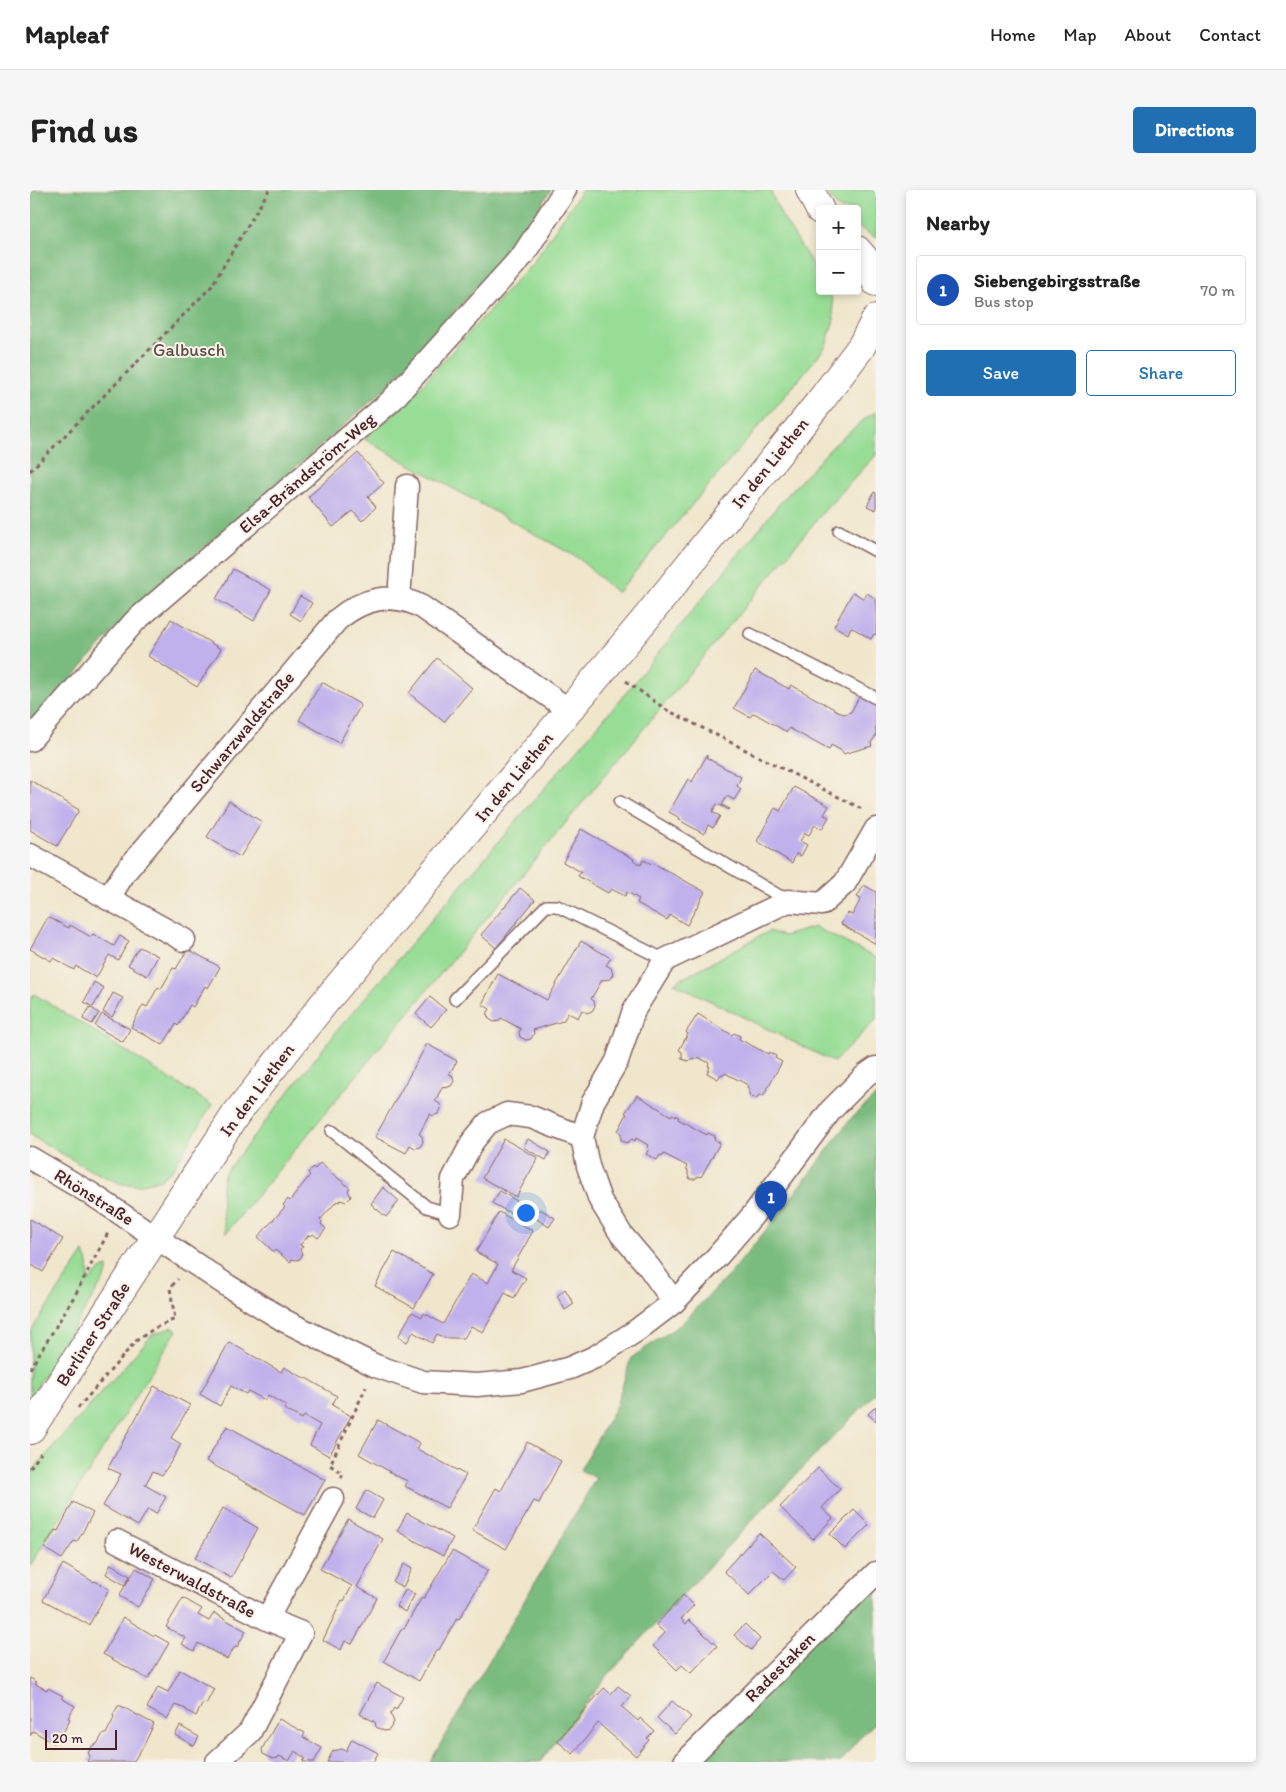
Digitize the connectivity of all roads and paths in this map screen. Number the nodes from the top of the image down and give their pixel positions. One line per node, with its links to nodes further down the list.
1 (269, 190): 8 (path)
2 (565, 190): 17 (street, Elsa-Brändström-Weg)
3 (810, 190): 4 (street)
4 (818, 205)
5 (861, 255): 6 (street)
6 (876, 282)
7 (876, 319): 14 (street, In den Liethen)
8 (30, 471)
9 (407, 486): 12 (street)
10 (839, 531): 11 (lane)
11 (876, 552)
12 (399, 598): 16 (street, Schwarzwaldstraße); 21 (street, Schwarzwaldstraße)
13 (750, 634): 15 (lane)
14 (607, 665): 16 (street, In den Liethen); 19 (path)
15 (876, 698)
16 (569, 710): 32 (street, In den Liethen)
17 (30, 740)
18 (620, 802): 22 (lane)
19 (872, 820): 22 (street)
20 (30, 854): 21 (street)
21 (108, 898): 23 (street)
22 (788, 900): 24 (street)
23 (184, 940)
24 (665, 960): 25 (lane); 28 (street)
25 (455, 999)
26 (876, 1068): 34 (street, Rhönstraße)
27 (332, 1131): 31 (lane)
28 (582, 1137): 31 (street); 34 (street)
29 (30, 1158): 30 (street, Rhönstraße)
30 (119, 1212): 32 (street, Rhönstraße); 36 (path)
31 (450, 1214)
32 (156, 1238): 33 (street, Rhönstraße); 38 (street, Berliner Straße)
33 (192, 1260): 35 (street, Rhönstraße); 37 (path)
34 (674, 1302): 35 (street, Rhönstraße)
35 (376, 1366): 40 (path)
36 (30, 1369)
37 (72, 1414)
38 (36, 1441): 39 (path)
39 (30, 1468)
40 (333, 1499): 43 (street, Westerwaldstraße)
41 (117, 1541): 43 (street, Westerwaldstraße)
42 (876, 1573): 45 (street, Radestaken)
43 (267, 1619): 44 (street, Westerwaldstraße)
44 (217, 1762)
45 (685, 1762)

